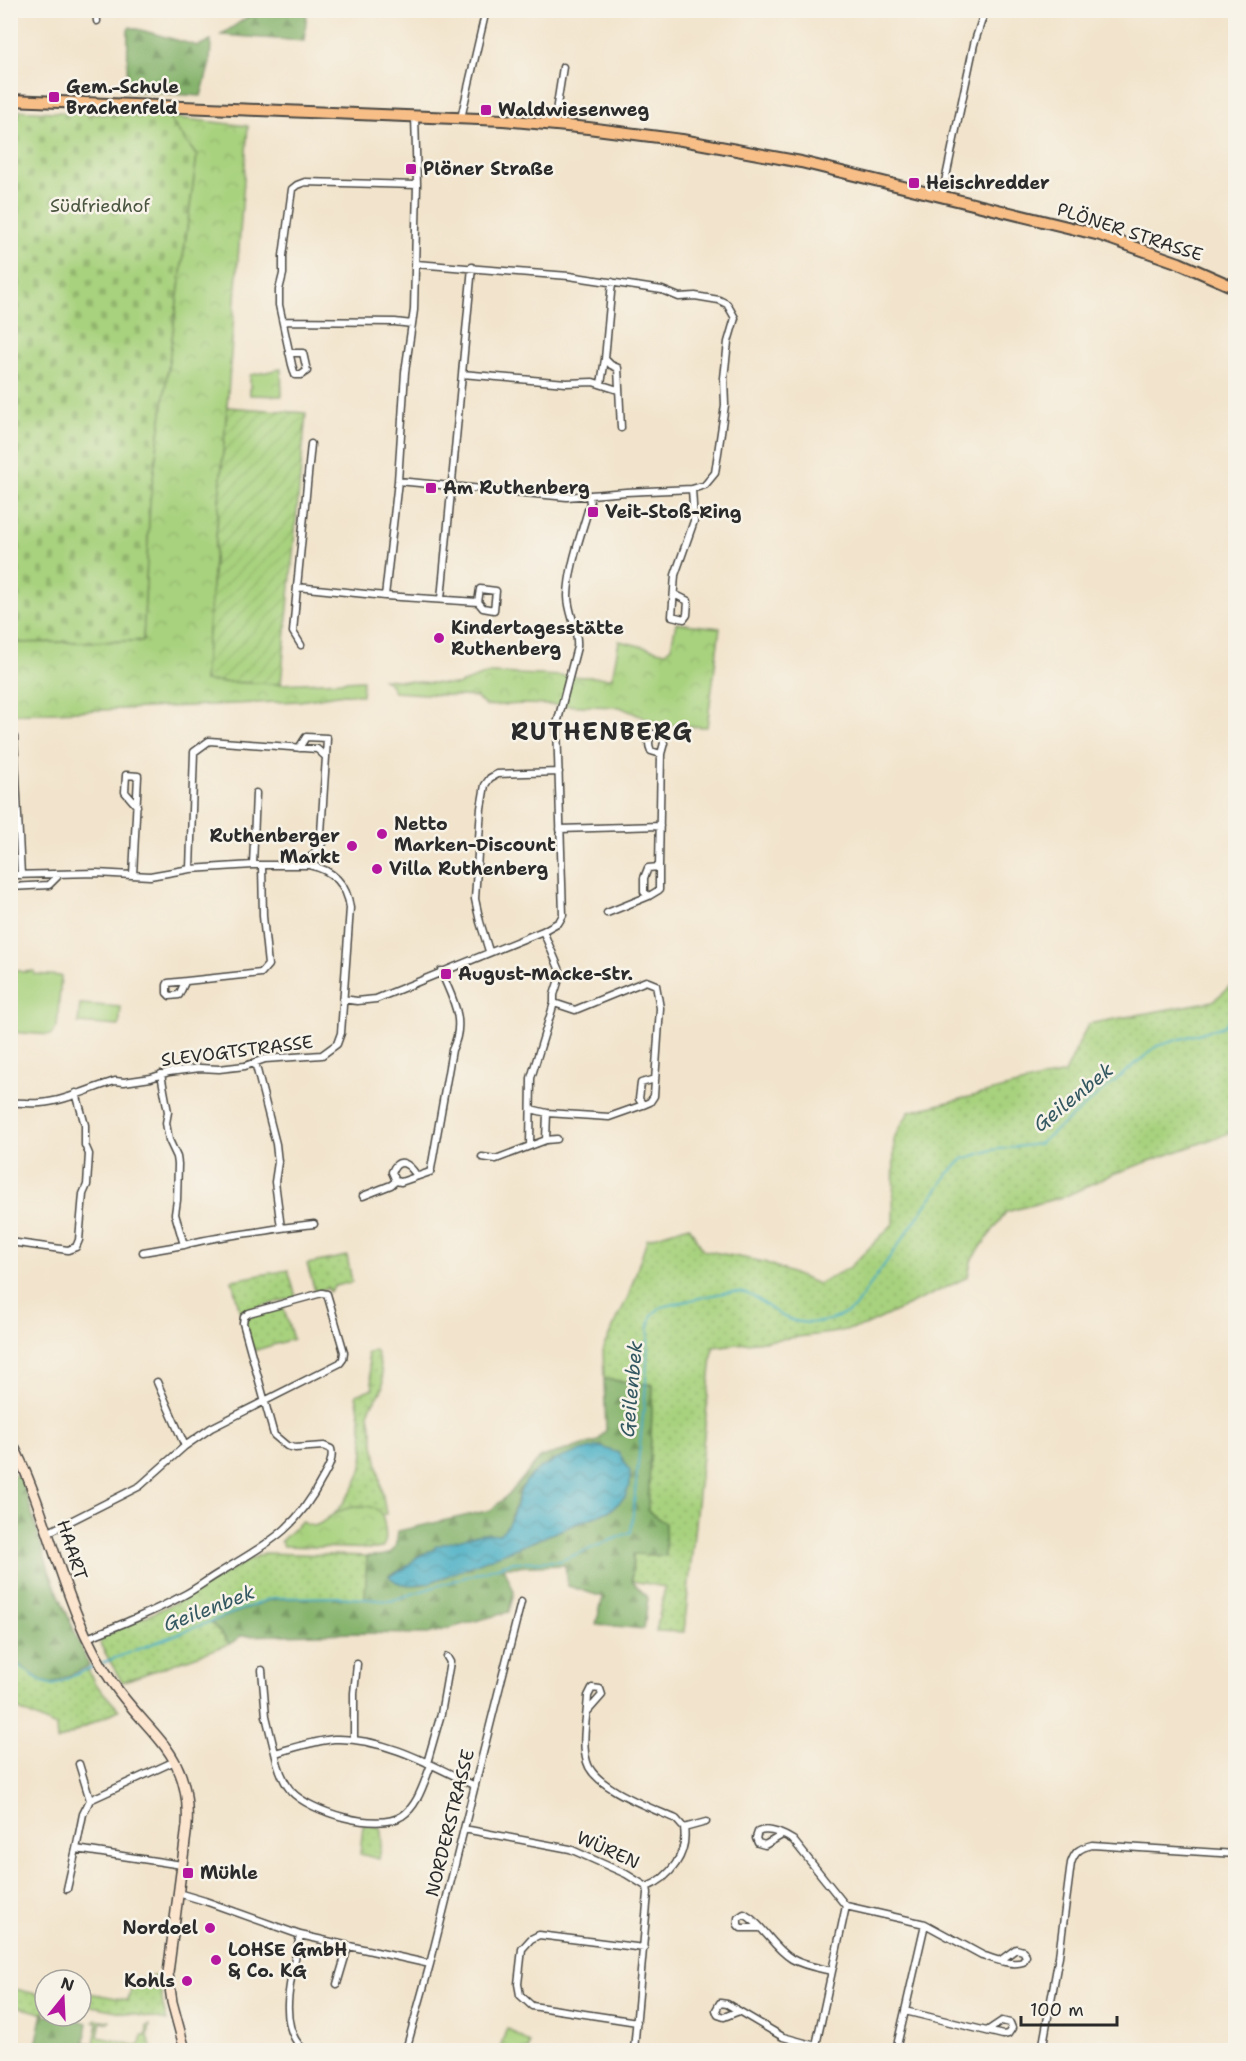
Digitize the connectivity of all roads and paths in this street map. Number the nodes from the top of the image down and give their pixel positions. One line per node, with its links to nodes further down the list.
1 (96, 10): 4 (street)
2 (486, 10): 8 (street)
3 (985, 10): 11 (street)
4 (97, 21)
5 (563, 67): 9 (street)
6 (10, 100): 7 (main road, PLÖNER STRASSE)
7 (416, 116): 8 (main road, PLÖNER STRASSE); 10 (street)
8 (461, 118): 9 (main road, PLÖNER STRASSE)
9 (554, 124): 11 (main road, PLÖNER STRASSE)
10 (417, 185): 12 (street); 16 (street)
11 (942, 196): 15 (main road, PLÖNER STRASSE)
12 (416, 264): 13 (street); 17 (street)
13 (472, 267): 14 (street); 20 (street)
14 (612, 282): 19 (street); 27 (street)
15 (1236, 288)
16 (283, 321): 17 (street); 18 (street)
17 (412, 324): 25 (street)
18 (289, 352)
19 (605, 359): 21 (street); 22 (street)
20 (462, 374): 21 (street); 26 (street)
21 (601, 384): 22 (street)
22 (618, 390): 23 (street)
23 (621, 428)
24 (310, 444): 29 (street)
25 (398, 481): 26 (street); 31 (street)
26 (451, 486): 28 (street); 32 (street)
27 (692, 489): 28 (street); 30 (street)
28 (589, 496): 39 (street)
29 (297, 587): 31 (street); 34 (street)
30 (674, 594)
31 (385, 596): 32 (street)
32 (441, 599): 33 (street)
33 (478, 602)
34 (301, 645)
35 (10, 732): 51 (street)
36 (300, 748): 38 (street); 38 (street); 48 (street)
37 (661, 754): 42 (street)
38 (326, 757): 46 (street)
39 (559, 772): 43 (street); 57 (street)
40 (256, 793): 44 (street)
41 (137, 807): 41 (street); 52 (street)
42 (660, 826): 43 (street); 47 (street)
43 (560, 829): 56 (street)
44 (254, 865): 45 (street); 48 (street)
45 (262, 865): 46 (street); 59 (street)
46 (309, 865): 60 (street, SLEVOGTSTRASSE)
47 (659, 867): 54 (street); 54 (street)
48 (190, 869): 52 (street)
49 (58, 874): 51 (street); 52 (street); 53 (street)
50 (10, 875): 51 (street)
51 (21, 875)
52 (134, 875)
53 (10, 887)
54 (649, 896): 55 (street)
55 (607, 913)
56 (543, 931): 57 (street); 61 (street)
57 (489, 951): 58 (street)
58 (441, 971): 60 (street); 74 (street)
59 (185, 982)
60 (343, 999): 62 (street, SLEVOGTSTRASSE)
61 (554, 1003): 64 (street); 68 (street)
62 (255, 1062): 63 (street, SLEVOGTSTRASSE); 78 (street)
63 (162, 1074): 65 (street, SLEVOGTSTRASSE); 80 (street)
64 (655, 1079): 67 (street); 67 (street)
65 (76, 1093): 66 (street, SLEVOGTSTRASSE); 79 (street)
66 (10, 1103)
67 (643, 1105): 69 (street)
68 (531, 1109): 69 (street); 72 (street)
69 (547, 1113): 71 (street)
70 (557, 1139): 71 (street)
71 (546, 1140): 72 (street)
72 (530, 1146): 73 (street)
73 (482, 1157)
74 (417, 1176): 75 (street); 75 (street)
75 (396, 1181): 76 (street)
76 (363, 1196)
77 (315, 1224): 78 (street)
78 (281, 1228): 80 (street)
79 (10, 1242)
80 (184, 1245): 81 (street)
81 (143, 1252)
82 (157, 1382): 85 (street)
83 (264, 1400): 83 (street); 85 (street); 88 (street)
84 (10, 1439): 86 (main road, HAART)
85 (185, 1446): 86 (street)
86 (49, 1532): 88 (main road, HAART)
87 (521, 1602): 98 (street, NORDERSTRASSE)
88 (87, 1638): 95 (main road, HAART)
89 (447, 1657): 97 (street)
90 (357, 1664): 93 (street)
91 (262, 1670): 94 (street)
92 (587, 1712): 102 (street)
93 (354, 1740): 94 (street); 97 (street)
94 (275, 1754): 97 (street)
95 (175, 1761): 99 (street); 106 (main road, HAART)
96 (79, 1764): 99 (street)
97 (429, 1764): 98 (street)
98 (475, 1786): 101 (street, NORDERSTRASSE)
99 (90, 1800): 104 (street)
100 (706, 1822): 102 (street)
101 (464, 1828): 107 (street, WÜREN); 117 (street, NORDERSTRASSE)
102 (684, 1828): 107 (street)
103 (782, 1835): 110 (street)
104 (76, 1849): 106 (street); 108 (street)
105 (1236, 1854): 130 (street)
106 (182, 1865): 109 (main road, HAART)
107 (647, 1887): 115 (street, WÜREN)
108 (67, 1889)
109 (178, 1893): 113 (street); 125 (main road, HAART)
110 (846, 1906): 111 (street); 118 (street)
111 (925, 1924): 116 (street); 121 (street)
112 (760, 1928): 118 (street)
113 (300, 1935): 114 (street); 126 (street)
114 (348, 1947): 117 (street); 119 (street)
115 (644, 1948): 122 (street, WÜREN); 122 (street)
116 (1001, 1960)
117 (430, 1964): 127 (street, NORDERSTRASSE)
118 (832, 1971): 124 (street)
119 (337, 1984)
120 (739, 2011): 124 (street)
121 (905, 2011): 123 (street); 129 (street)
122 (636, 2022): 128 (street, WÜREN)
123 (987, 2031)
124 (816, 2048)
125 (185, 2050)
126 (304, 2050)
127 (406, 2050)
128 (634, 2050)
129 (896, 2050)
130 (1042, 2050)

